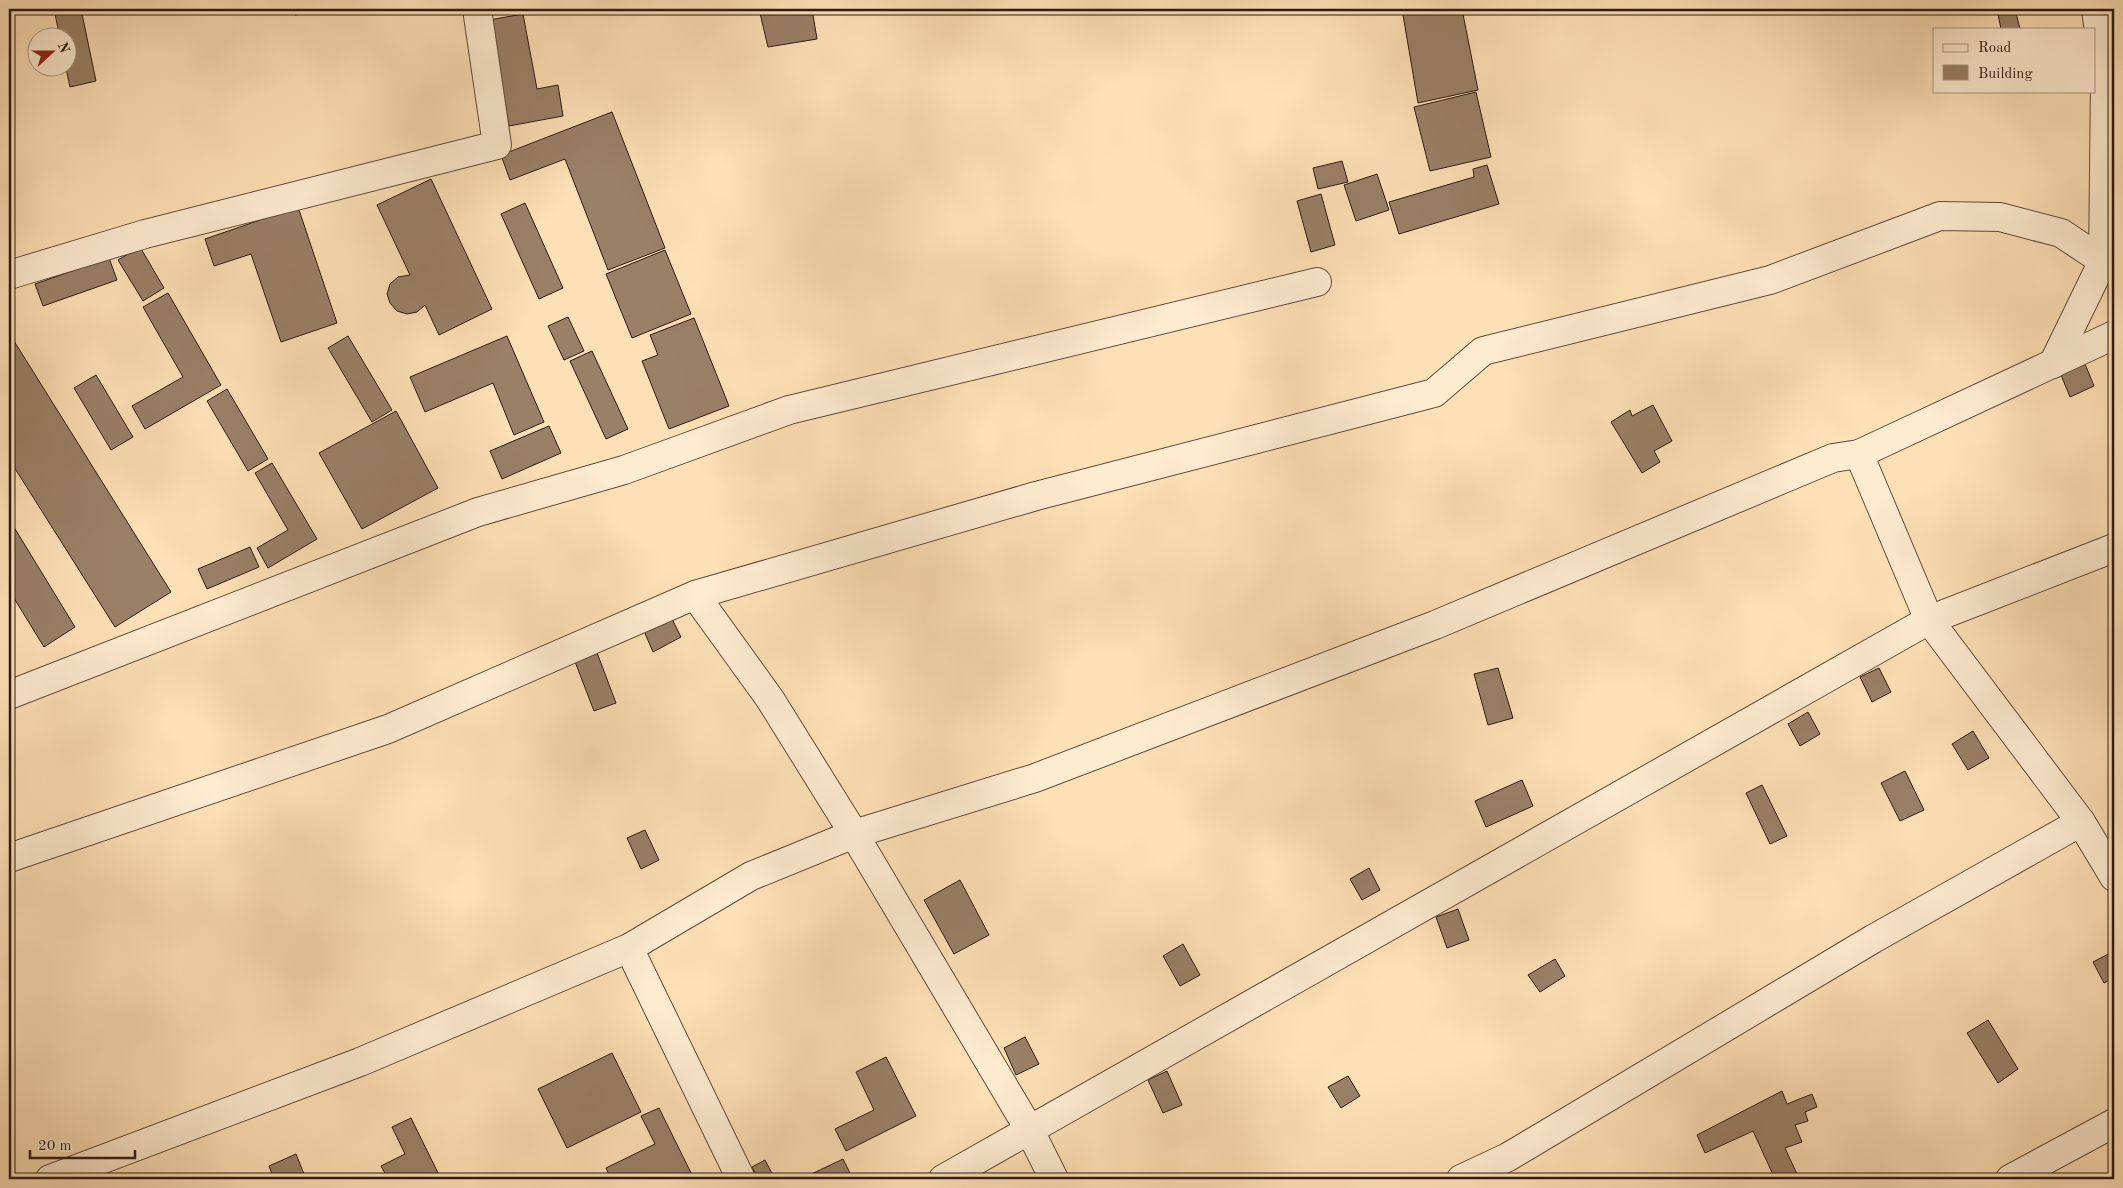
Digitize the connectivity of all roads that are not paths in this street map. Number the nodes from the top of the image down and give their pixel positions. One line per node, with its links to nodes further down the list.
1 (477, 9): 4 (street)
2 (2096, 9): 3 (street)
3 (2104, 261): 7 (street); 10 (street)
4 (9, 275)
5 (1317, 282): 12 (street)
6 (2114, 335): 7 (street)
7 (2053, 364): 8 (street)
8 (1859, 454): 11 (street); 14 (street)
9 (2114, 548): 11 (street)
10 (694, 595): 14 (street); 15 (street)
11 (1929, 620): 13 (street); 19 (street)
12 (9, 695)
13 (2081, 822): 16 (street); 24 (street)
14 (854, 834): 17 (street); 19 (street)
15 (9, 858)
16 (2114, 878)
17 (629, 948): 20 (street); 21 (street)
18 (2114, 1123): 25 (street)
19 (1029, 1129): 22 (street); 23 (street)
20 (50, 1179)
21 (741, 1179)
22 (943, 1179)
23 (1054, 1179)
24 (1460, 1179)
25 (2010, 1179)

